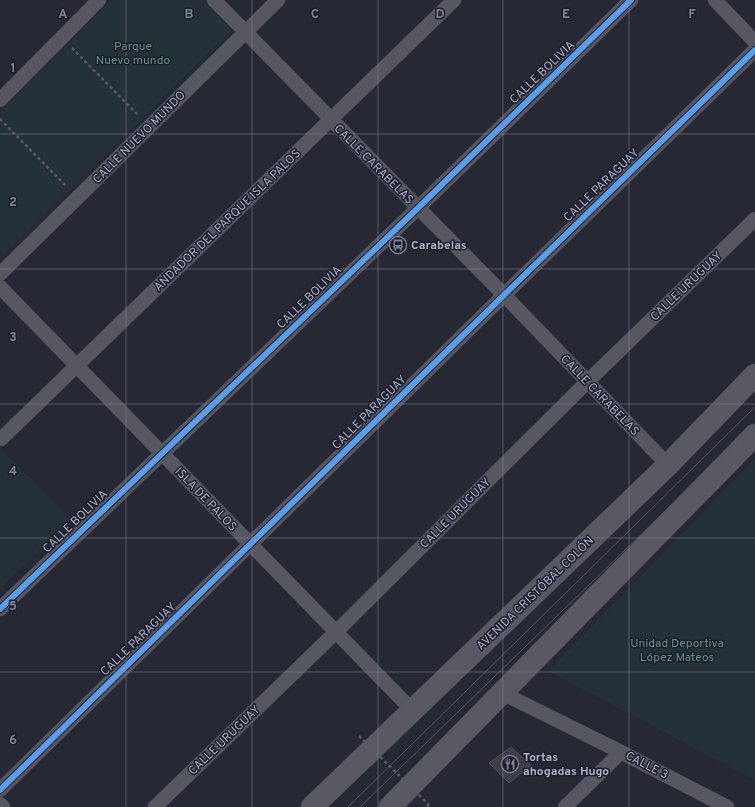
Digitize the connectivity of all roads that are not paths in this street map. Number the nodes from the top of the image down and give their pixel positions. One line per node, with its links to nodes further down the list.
1 (100, 0): 10 (street)
2 (214, 0): 7 (street, CALLE CARABELAS)
3 (278, 0): 7 (street, CALLE NUEVO MUNDO)
4 (454, 0): 11 (street, ANDADOR DEL PARQUE ISLA PALOS)
5 (632, 0): 12 (street, CALLE BOLIVIA)
6 (715, 0): 8 (street)
7 (246, 32): 11 (street, CALLE CARABELAS); 14 (street, CALLE NUEVO MUNDO)
8 (755, 42)
9 (755, 50): 16 (street, CALLE PARAGUAY)
10 (0, 100)
11 (331, 120): 12 (street, CALLE CARABELAS); 17 (street, ANDADOR DEL PARQUE ISLA PALOS)
12 (418, 208): 16 (street, CALLE CARABELAS); 22 (street, CALLE BOLIVIA)
13 (755, 219): 19 (street, CALLE URUGUAY)
14 (0, 274)
15 (0, 287): 17 (street, ISLA DE PALOS)
16 (504, 294): 19 (street, CALLE CARABELAS); 24 (street, CALLE PARAGUAY)
17 (76, 366): 21 (street, ANDADOR DEL PARQUE ISLA PALOS); 22 (street, ISLA DE PALOS)
18 (755, 375): 23 (main road, AVENIDA CRISTÓBAL COLÓN)
19 (587, 382): 23 (street, CALLE CARABELAS); 26 (street, CALLE URUGUAY)
20 (755, 435): 27 (main road)
21 (1, 439)
22 (161, 453): 24 (street, ISLA DE PALOS); 25 (street, CALLE BOLIVIA)
23 (668, 465): 28 (main road, AVENIDA CRISTÓBAL COLÓN)
24 (250, 545): 26 (street, ISLA DE PALOS); 30 (street, CALLE PARAGUAY)
25 (0, 609)
26 (336, 632): 28 (street, ISLA DE PALOS); 33 (street, CALLE URUGUAY)
27 (502, 692): 29 (street, CALLE 3); 35 (main road)
28 (413, 711): 34 (main road, AVENIDA CRISTÓBAL COLÓN)
29 (621, 752): 36 (street); 37 (street, CALLE 3)
30 (0, 790)
31 (0, 804): 32 (street)
32 (3, 807)
33 (155, 807)
34 (312, 807)
35 (390, 807)
36 (565, 807)
37 (726, 807)

